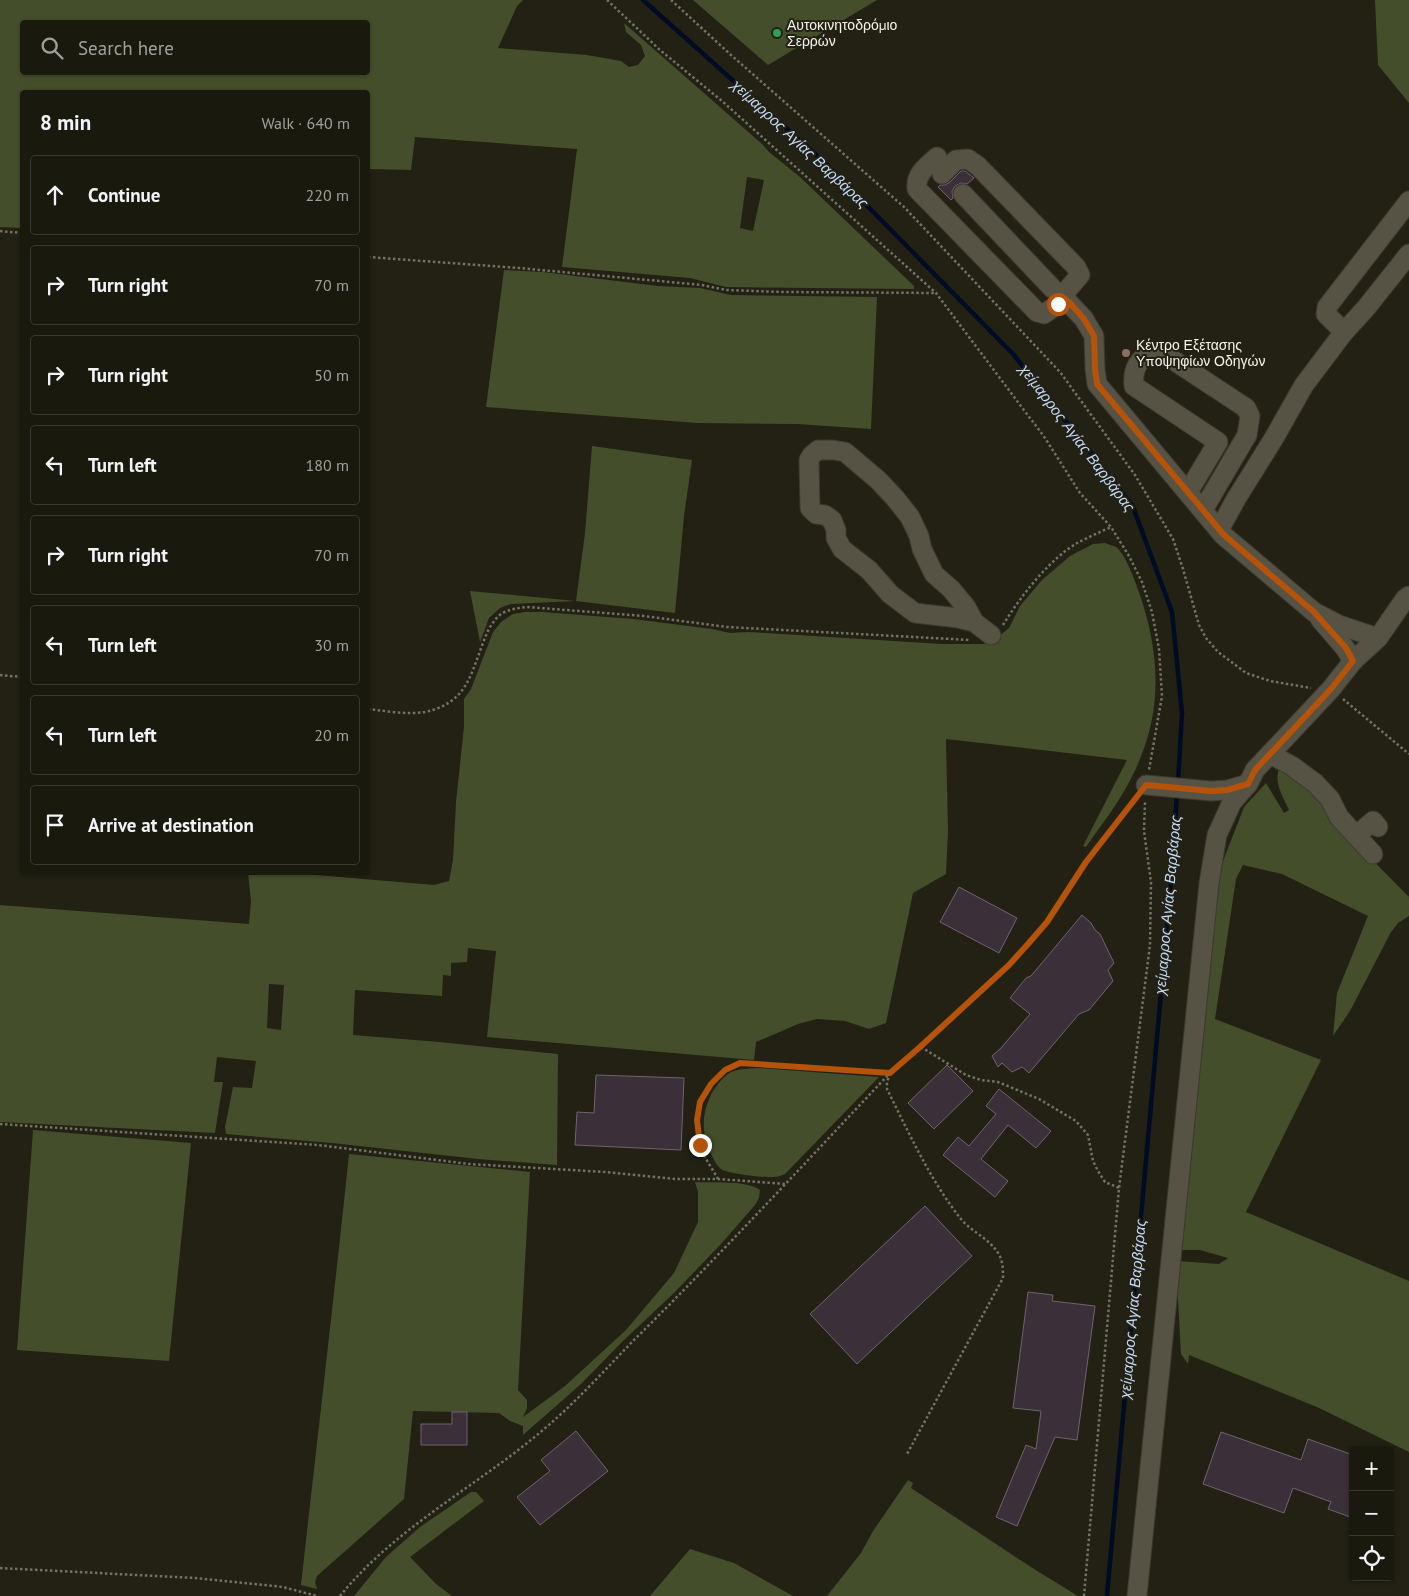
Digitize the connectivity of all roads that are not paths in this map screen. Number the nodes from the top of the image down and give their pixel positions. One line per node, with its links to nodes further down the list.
1 (963, 194): 4 (street)
2 (1409, 201): 5 (street)
3 (1409, 254): 5 (street)
4 (1062, 296): 4 (street); 7 (street)
5 (1344, 332): 10 (street)
6 (1134, 386): 7 (street); 8 (street); 9 (street)
7 (1112, 401): 8 (street)
8 (1188, 492): 9 (street)
9 (1203, 510): 10 (street)
10 (1219, 530): 12 (street)
11 (1409, 596): 15 (street)
12 (1314, 612): 15 (street); 16 (street)
13 (974, 622): 13 (street); 14 (street)
14 (991, 635)
15 (1378, 638): 16 (street)
16 (1353, 661): 17 (street)
17 (1270, 754): 18 (street); 21 (street)
18 (1248, 784): 19 (street); 23 (street)
19 (1152, 786)
20 (1378, 827): 21 (street)
21 (1356, 836): 22 (street)
22 (1373, 854)
23 (1138, 1596)

